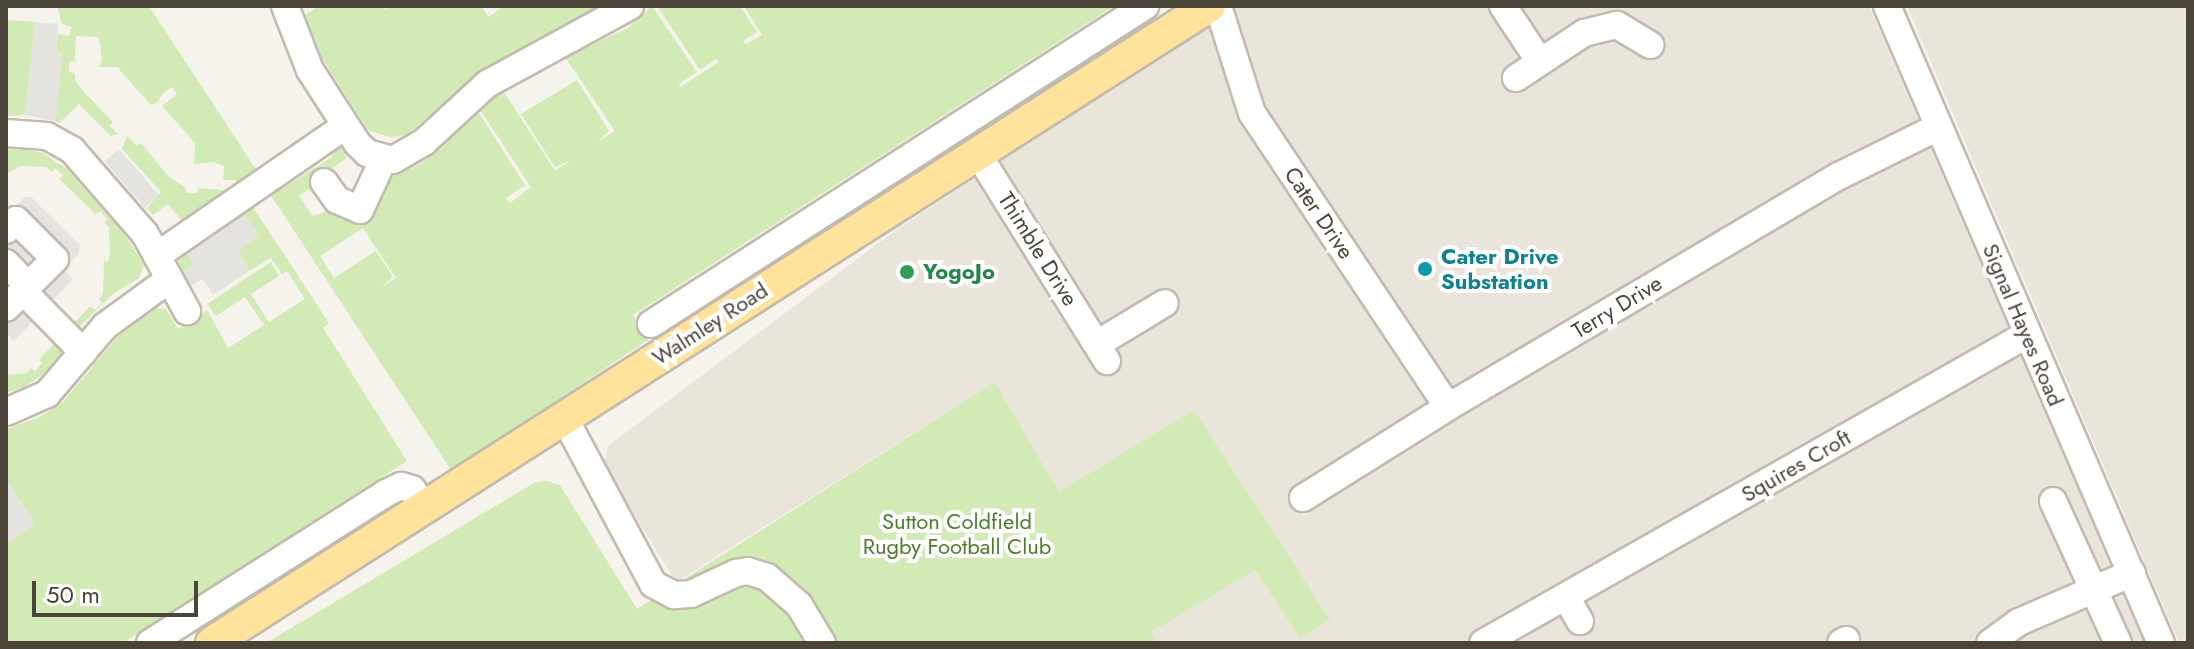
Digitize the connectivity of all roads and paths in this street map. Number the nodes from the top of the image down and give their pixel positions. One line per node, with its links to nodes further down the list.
1 (285, 6): 11 (street)
2 (630, 6): 15 (street)
3 (1145, 6): 23 (street)
4 (1209, 6): 14 (main road, Walmley Road)
5 (1218, 6): 26 (street, Cater Drive)
6 (1503, 6): 9 (street)
7 (1887, 6): 12 (street, Signal Hayes Road)
8 (1650, 45): 9 (street)
9 (1540, 62): 10 (street)
10 (1516, 78)
11 (345, 126): 15 (street); 19 (street)
12 (1938, 127): 24 (street, Signal Hayes Road); 26 (street, Terry Drive)
13 (6, 133): 19 (street)
14 (978, 154): 21 (street, Thimble Drive); 23 (main road, Walmley Road)
15 (383, 160): 16 (street)
16 (324, 182)
17 (6, 230): 20 (street)
18 (6, 263): 20 (street)
19 (163, 268): 22 (street); 25 (street)
20 (19, 295): 25 (street)
21 (1165, 303)
22 (187, 311)
23 (667, 327): 28 (main road, Walmley Road)
24 (2026, 335): 32 (street, Signal Hayes Road); 34 (street, Squires Croft)
25 (83, 352): 27 (street)
26 (1448, 407): 29 (street, Terry Drive)
27 (6, 412)
28 (565, 419): 31 (main road, Walmley Road); 38 (street)
29 (1303, 498)
30 (2053, 501): 33 (street)
31 (425, 507): 36 (street); 37 (main road, Walmley Road)
32 (2132, 573): 33 (street); 42 (street, Signal Hayes Road)
33 (2093, 590): 40 (street); 41 (street)
34 (1566, 597): 35 (street); 39 (street, Squires Croft)
35 (1580, 621)
36 (150, 643)
37 (212, 643)
38 (822, 643)
39 (1483, 643)
40 (1990, 643)
41 (2118, 643)
42 (2161, 643)

